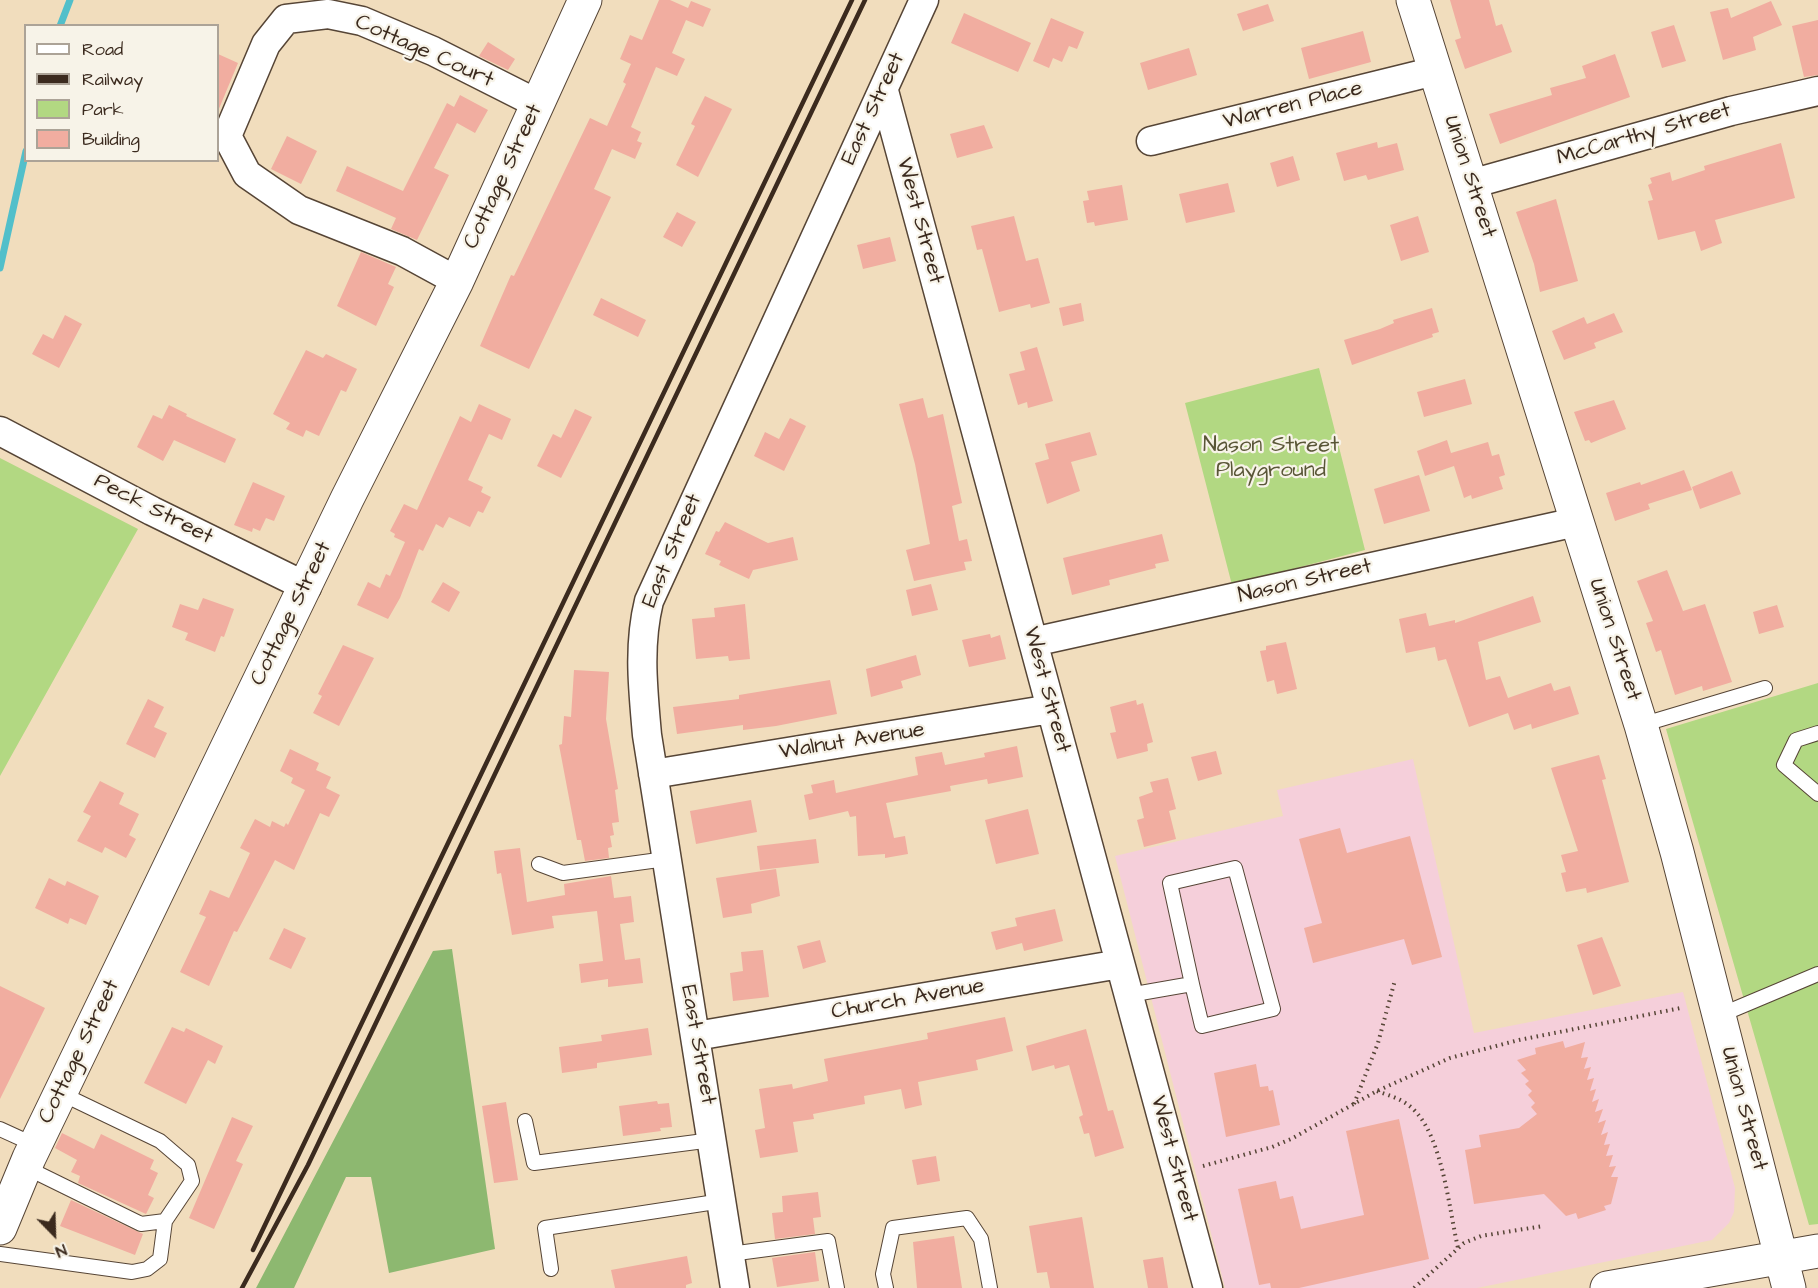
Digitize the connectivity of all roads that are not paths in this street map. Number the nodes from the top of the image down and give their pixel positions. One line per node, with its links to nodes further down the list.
1 (585, 0): 7 (main road, Cottage Street)
2 (924, 0): 5 (street, East Street)
3 (1413, 0): 4 (main road, Union Street)
4 (1435, 71): 8 (street, Warren Place); 9 (main road, Union Street)
5 (884, 91): 14 (street, West Street); 19 (street, East Street)
6 (1818, 91): 9 (street, McCarthy Street)
7 (538, 104): 10 (main road, Cottage Street); 10 (street, Cottage Court)
8 (1151, 141)
9 (1471, 184): 12 (main road, Union Street)
10 (457, 281): 13 (main road, Cottage Street)
11 (0, 431): 13 (street, Peck Street)
12 (1576, 522): 14 (street, Nason Street); 17 (main road, Union Street)
13 (307, 587): 29 (main road, Cottage Street)
14 (1033, 642): 16 (street, West Street)
15 (1765, 687): 17 (lane)
16 (1051, 709): 19 (street, Walnut Avenue); 23 (street, West Street)
17 (1641, 725): 27 (main road, Union Street)
18 (1818, 733): 20 (lane)
19 (653, 774): 21 (street, East Street)
20 (1818, 794)
21 (666, 859): 22 (lane); 28 (street, East Street)
22 (539, 864)
23 (1120, 964): 26 (street, West Street); 28 (street, Church Avenue)
24 (1818, 974): 27 (lane)
25 (1192, 984): 25 (lane); 26 (lane)
26 (1129, 995): 46 (street, West Street)
27 (1718, 1016): 41 (main road, Union Street)
28 (696, 1036): 32 (street, East Street)
29 (60, 1093): 33 (main road, Cottage Street); 35 (lane)
30 (525, 1121): 32 (lane)
31 (0, 1129): 33 (lane)
32 (712, 1140): 34 (street, East Street)
33 (30, 1156): 35 (lane); 36 (main road, Cottage Street)
34 (722, 1201): 39 (street, East Street); 40 (lane)
35 (165, 1221): 38 (lane)
36 (0, 1228)
37 (1818, 1251): 41 (main road)
38 (0, 1254)
39 (730, 1254): 42 (street, East Street); 43 (lane)
40 (551, 1269)
41 (1786, 1272): 47 (main road)
42 (735, 1288)
43 (837, 1288)
44 (886, 1288): 45 (lane)
45 (990, 1288)
46 (1208, 1288)
47 (1607, 1288)

